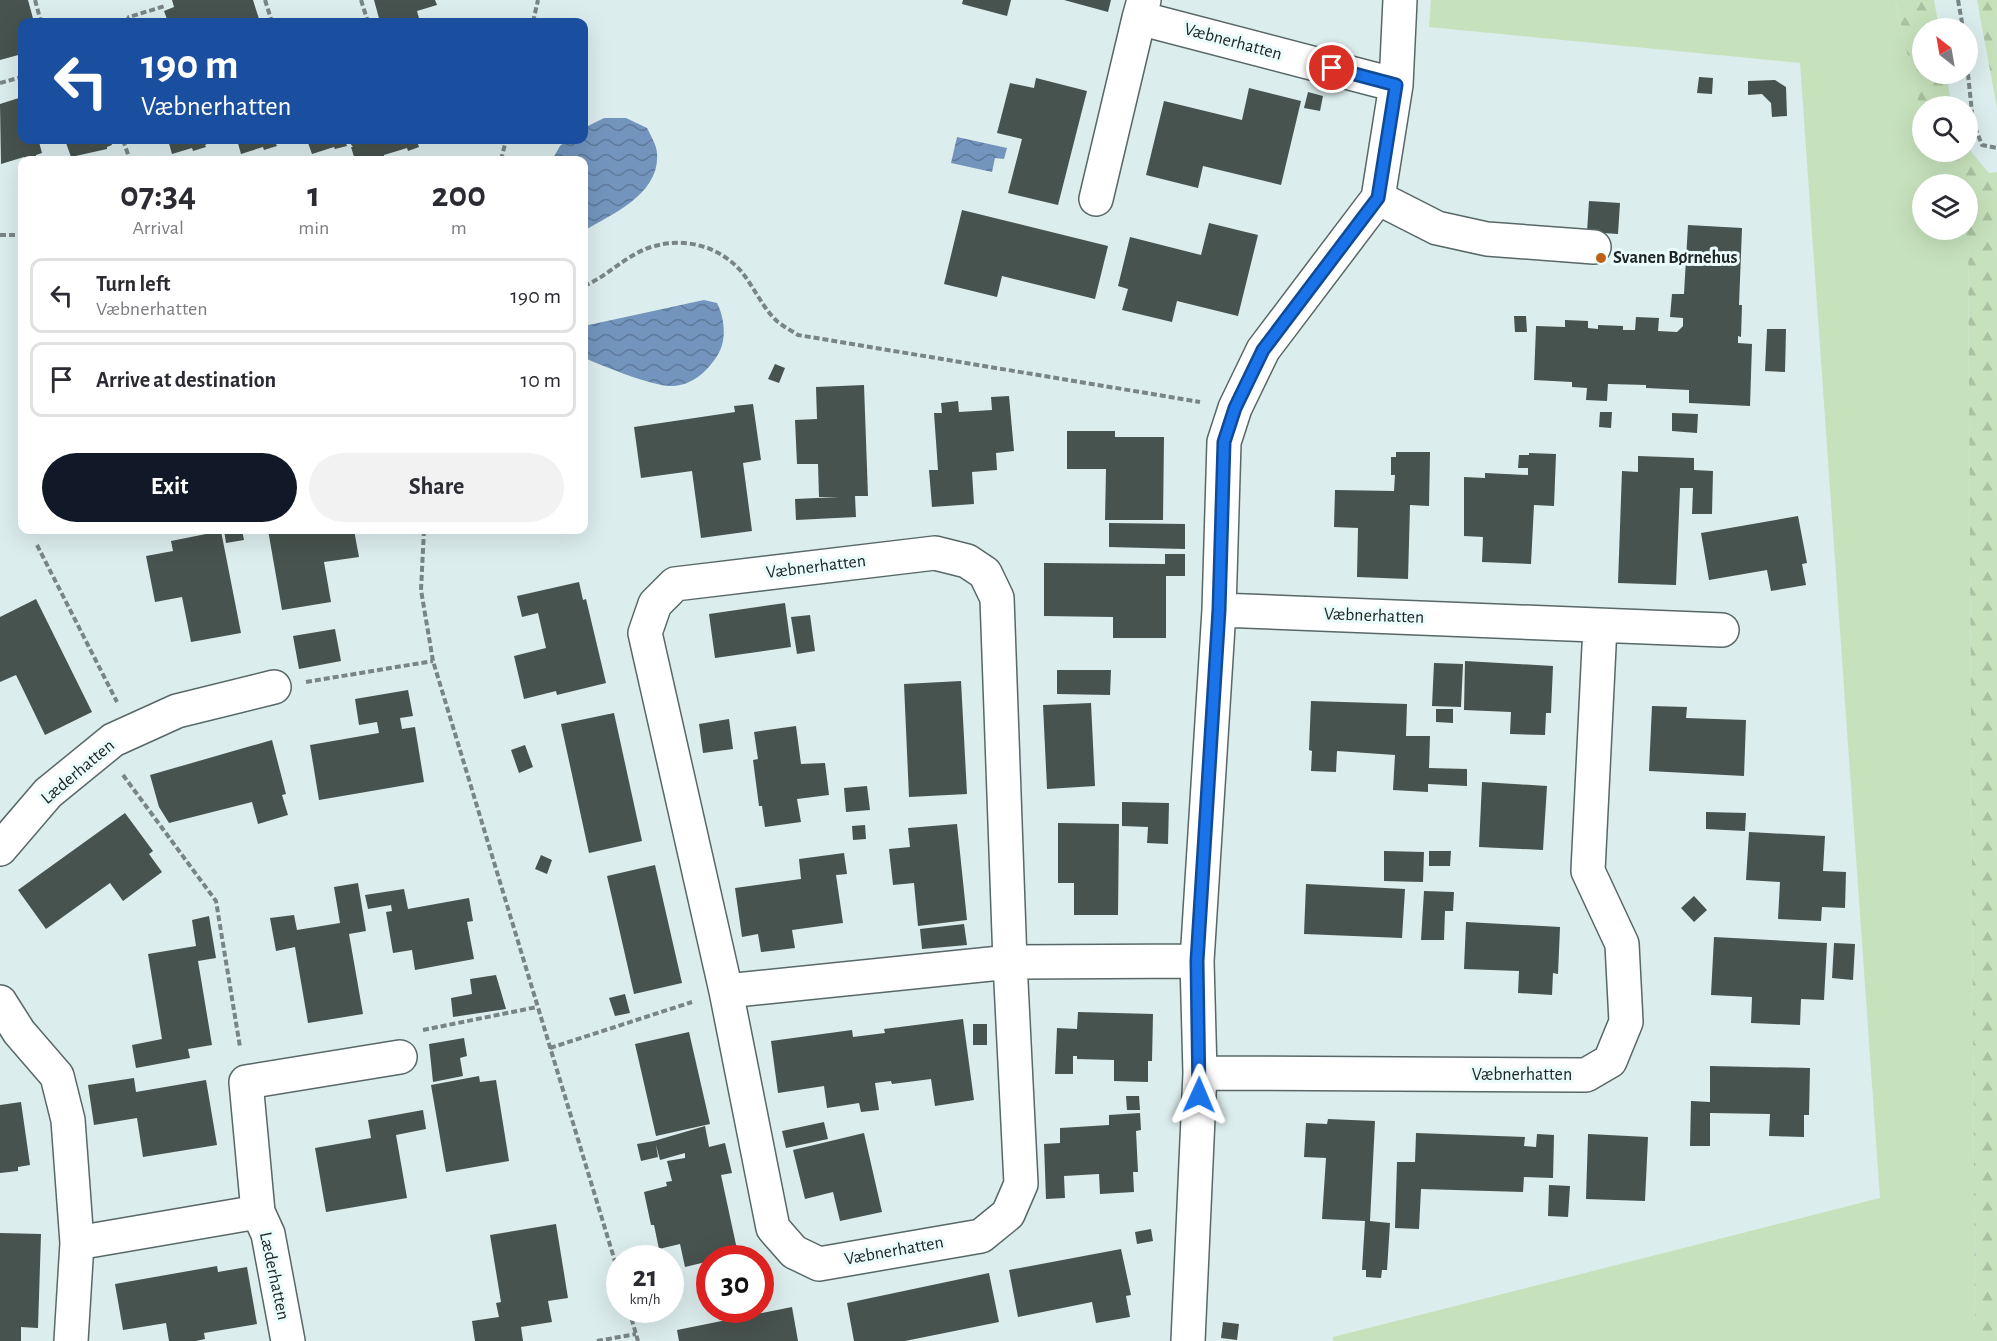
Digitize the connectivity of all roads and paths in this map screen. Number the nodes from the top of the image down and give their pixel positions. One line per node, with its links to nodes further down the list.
1 (34, 0): 9 (path)
2 (265, 0): 11 (path)
3 (361, 0): 12 (path)
4 (538, 0): 13 (path)
5 (1400, 0): 18 (street)
6 (1958, 0): 14 (path)
7 (165, 6): 10 (path)
8 (1142, 9): 18 (street, Væbnerhatten); 21 (street, Væbnerhatten)
9 (40, 18)
10 (128, 18)
11 (271, 18)
12 (367, 18)
13 (533, 18)
14 (1961, 18)
15 (18, 78): 16 (path)
16 (0, 83)
17 (1969, 84): 19 (path)
18 (1396, 85): 20 (street)
19 (1997, 148)
20 (1378, 198): 24 (street); 26 (street)
21 (1096, 199)
22 (0, 235): 23 (path)
23 (18, 235)
24 (1594, 247)
25 (588, 284): 26 (path)
26 (1235, 408): 29 (street)
27 (423, 534): 32 (path)
28 (37, 545): 34 (path)
29 (1219, 610): 30 (street, Væbnerhatten); 37 (street)
30 (1600, 626): 31 (street, Væbnerhatten); 45 (street, Væbnerhatten)
31 (1722, 630)
32 (433, 661): 33 (path); 41 (path)
33 (274, 687): 34 (street, Læderhatten)
34 (132, 732): 35 (street, Læderhatten)
35 (103, 748): 36 (street, Læderhatten); 46 (path)
36 (0, 849)
37 (1197, 961): 38 (street); 45 (street)
38 (1010, 962): 39 (street); 39 (street, Væbnerhatten); 39 (street, Væbnerhatten)
39 (726, 991): 43 (path)
40 (0, 1002): 42 (street)
41 (537, 1007): 43 (path); 44 (path)
42 (10, 1035): 48 (street)
43 (550, 1048): 49 (path)
44 (400, 1057): 46 (street)
45 (1200, 1073): 56 (street)
46 (246, 1082): 47 (street, Læderhatten)
47 (258, 1212): 48 (street, Læderhatten); 53 (street, Læderhatten)
48 (77, 1242): 52 (street)
49 (610, 1245)
50 (633, 1323): 51 (path)
51 (636, 1334): 54 (path); 55 (path)
52 (71, 1341)
53 (288, 1341)
54 (597, 1341)
55 (638, 1341)
56 (1188, 1341)

